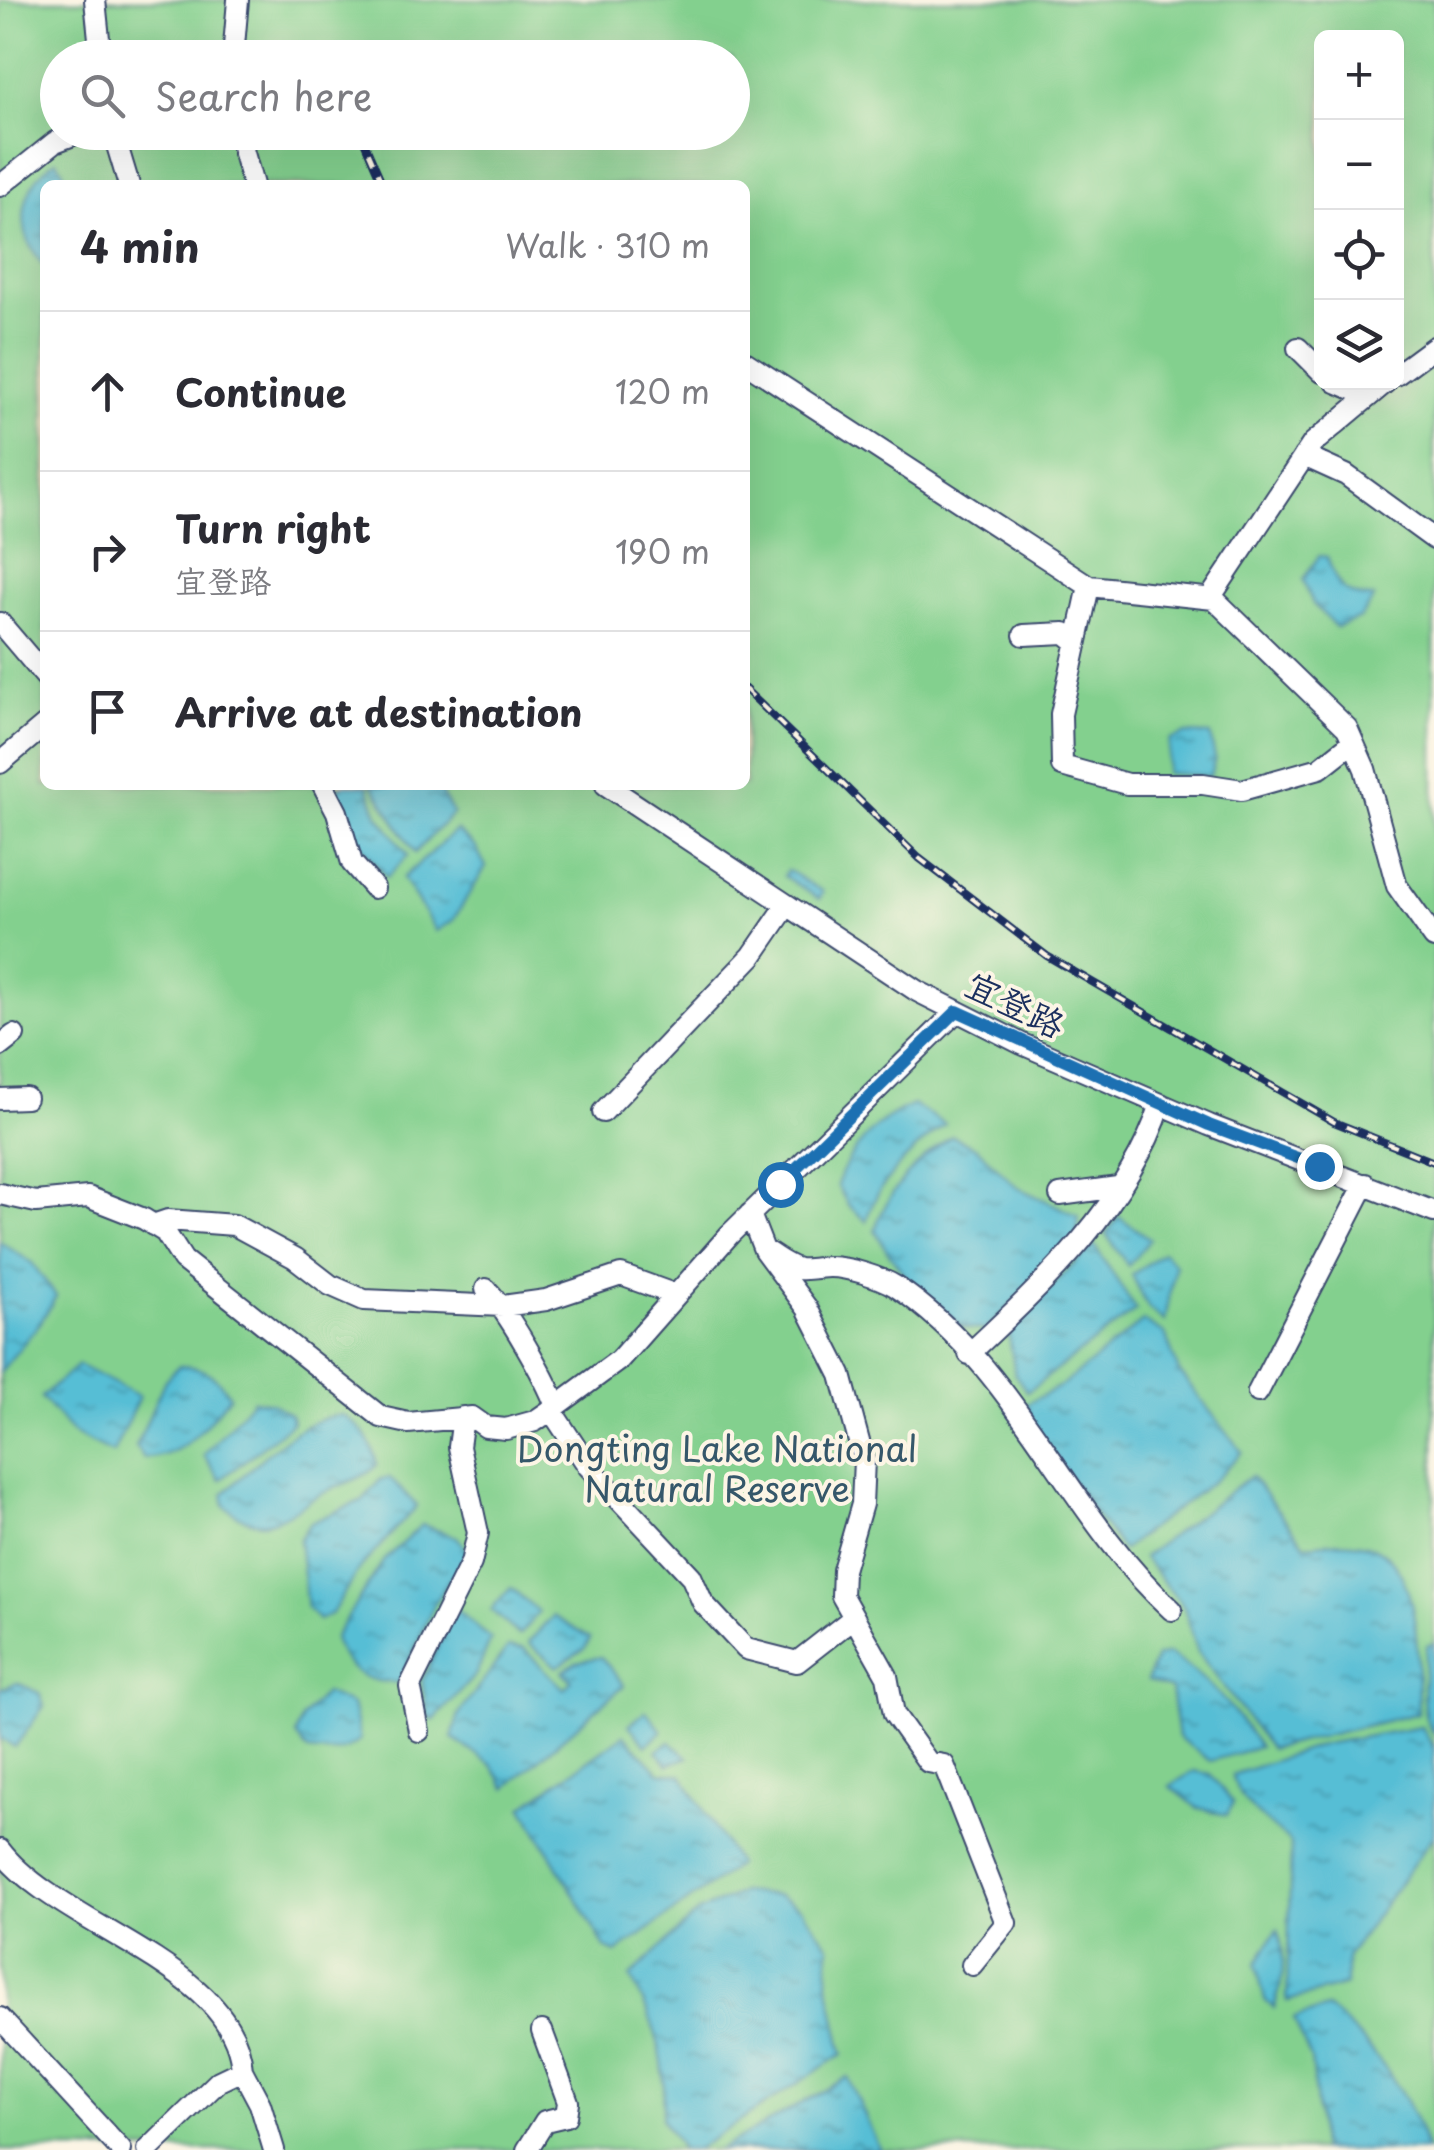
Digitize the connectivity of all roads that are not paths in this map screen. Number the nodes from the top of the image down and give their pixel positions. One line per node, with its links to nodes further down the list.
1 (95, 0): 3 (street)
2 (238, 0): 4 (street)
3 (99, 40)
4 (235, 40)
5 (45, 150): 10 (street)
6 (118, 150): 8 (street)
7 (243, 150): 9 (street)
8 (127, 180)
9 (252, 180)
10 (0, 186)
11 (1298, 348): 13 (street)
12 (1434, 348): 15 (street)
13 (1314, 364)
14 (750, 365): 21 (street)
15 (1404, 369)
16 (1354, 390): 18 (street)
17 (1376, 390): 18 (street)
18 (1368, 396): 19 (street)
19 (1304, 456): 20 (street); 22 (street)
20 (1434, 539)
21 (1089, 586): 22 (street); 25 (street)
22 (1210, 598): 28 (street)
23 (0, 623): 26 (street)
24 (1024, 635): 25 (street)
25 (1076, 642): 28 (street)
26 (40, 670)
27 (40, 729): 29 (street)
28 (1353, 742): 34 (street)
29 (0, 763)
30 (326, 790): 32 (street)
31 (613, 790): 33 (street, 宜登路)
32 (374, 888)
33 (785, 908): 35 (street, 宜登路); 39 (street)
34 (1434, 938)
35 (957, 1011): 38 (street, 宜登路); 45 (street)
36 (26, 1098): 37 (street)
37 (0, 1100)
38 (1161, 1104): 40 (street, 宜登路); 41 (street)
39 (603, 1112)
40 (1365, 1184): 44 (street, 宜登路); 52 (street)
41 (1118, 1187): 43 (street); 51 (street)
42 (0, 1194): 46 (street)
43 (1060, 1195)
44 (1434, 1212)
45 (750, 1214): 47 (street); 49 (street)
46 (153, 1225): 50 (street); 54 (street)
47 (764, 1250): 51 (street); 56 (street)
48 (486, 1290): 50 (street)
49 (676, 1294): 50 (street); 53 (street)
50 (503, 1306): 53 (street)
51 (969, 1354): 55 (street)
52 (1258, 1392)
53 (554, 1408): 54 (street); 56 (street)
54 (464, 1417): 57 (street)
55 (1172, 1610)
56 (852, 1619): 59 (street)
57 (419, 1731)
58 (0, 1850): 62 (street)
59 (972, 1966)
60 (0, 2018): 63 (street)
61 (542, 2031): 66 (street)
62 (242, 2070): 64 (street); 65 (street)
63 (121, 2150)
64 (148, 2150)
65 (274, 2150)
66 (528, 2150)

